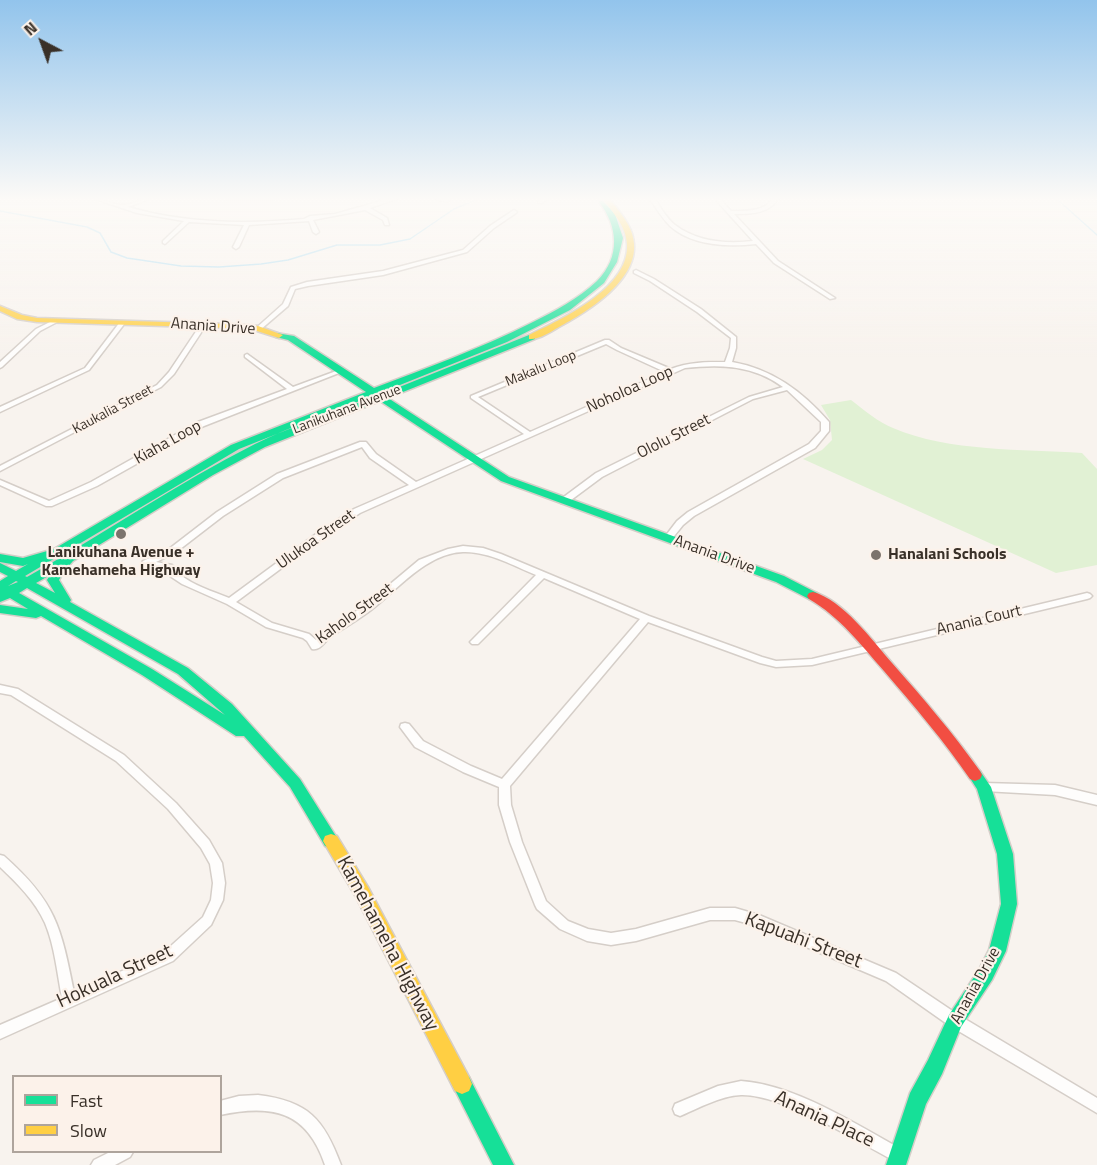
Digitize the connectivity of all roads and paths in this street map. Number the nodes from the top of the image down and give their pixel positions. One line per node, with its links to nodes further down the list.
1 (456, 253): 11 (street)
2 (616, 253): 19 (main road, Lanikuhana Avenue)
3 (628, 253): 19 (main road, Lanikuhana Avenue)
4 (768, 253): 6 (street)
5 (636, 272): 13 (street)
6 (832, 298)
7 (1, 310): 9 (main road, Anania Drive)
8 (122, 323): 9 (main road, Anania Drive); 10 (main road, Anania Drive); 20 (street)
9 (37, 325): 14 (street)
10 (203, 325): 11 (main road, Anania Drive); 23 (street, Kaukalia Street)
11 (258, 329): 15 (main road, Anania Drive)
12 (247, 356): 18 (street)
13 (728, 363): 16 (street, Noholoa Loop); 17 (street, Noholoa Loop)
14 (0, 366)
15 (341, 371): 18 (street, Kiaha Loop); 19 (main road, Anania Drive)
16 (669, 371): 21 (street, Noholoa Loop); 21 (street, Makalu Loop)
17 (789, 387): 26 (street, Ololu Street); 27 (street, Noholoa Loop)
18 (292, 389): 24 (street, Kiaha Loop)
19 (377, 394): 22 (main road, Anania Drive); 28 (main road, Lanikuhana Avenue)
20 (0, 410)
21 (530, 435): 22 (street, Noholoa Loop)
22 (474, 460): 25 (street, Ulukoa Street); 26 (main road, Anania Drive)
23 (0, 469)
24 (0, 482)
25 (415, 485): 35 (street, Ulukoa Street); 35 (street, Kaholo Street)
26 (564, 501): 27 (main road, Anania Drive)
27 (668, 538): 41 (main road, Anania Drive)
28 (65, 555): 29 (main road); 32 (main road, Lanikuhana Avenue); 36 (main road)
29 (0, 558)
30 (0, 567): 32 (main road, Kamehameha Highway)
31 (541, 576): 35 (street, Kaholo Street); 39 (street, Kaholo Street); 40 (street)
32 (22, 580): 33 (main road, Lanikuhana Avenue); 36 (main road, Kamehameha Highway)
33 (2, 591): 38 (main road, Kamehameha Highway)
34 (1087, 596): 41 (street, Anania Court)
35 (230, 602)
36 (70, 606): 44 (main road, Kamehameha Highway)
37 (0, 609): 38 (main road)
38 (47, 616): 44 (main road, Kamehameha Highway)
39 (646, 618): 41 (street, Kaholo Street); 45 (street)
40 (475, 642)
41 (871, 647): 46 (main road, Anania Drive)
42 (0, 689): 49 (street, Hokuala Street)
43 (405, 727): 45 (street)
44 (251, 738): 59 (main road, Kamehameha Highway)
45 (504, 784): 50 (street, Kapuahi Street)
46 (984, 787): 47 (street); 50 (main road, Anania Drive)
47 (1097, 800)
48 (0, 860): 49 (street)
49 (69, 999): 51 (street, Hokuala Street)
50 (955, 1022): 52 (street, Kapuahi Street); 56 (main road, Anania Drive)
51 (0, 1032)
52 (1097, 1106)
53 (222, 1107): 58 (street)
54 (680, 1109): 56 (street, Anania Place)
55 (123, 1153): 57 (street)
56 (897, 1160)
57 (99, 1165)
58 (333, 1165)
59 (504, 1165)

